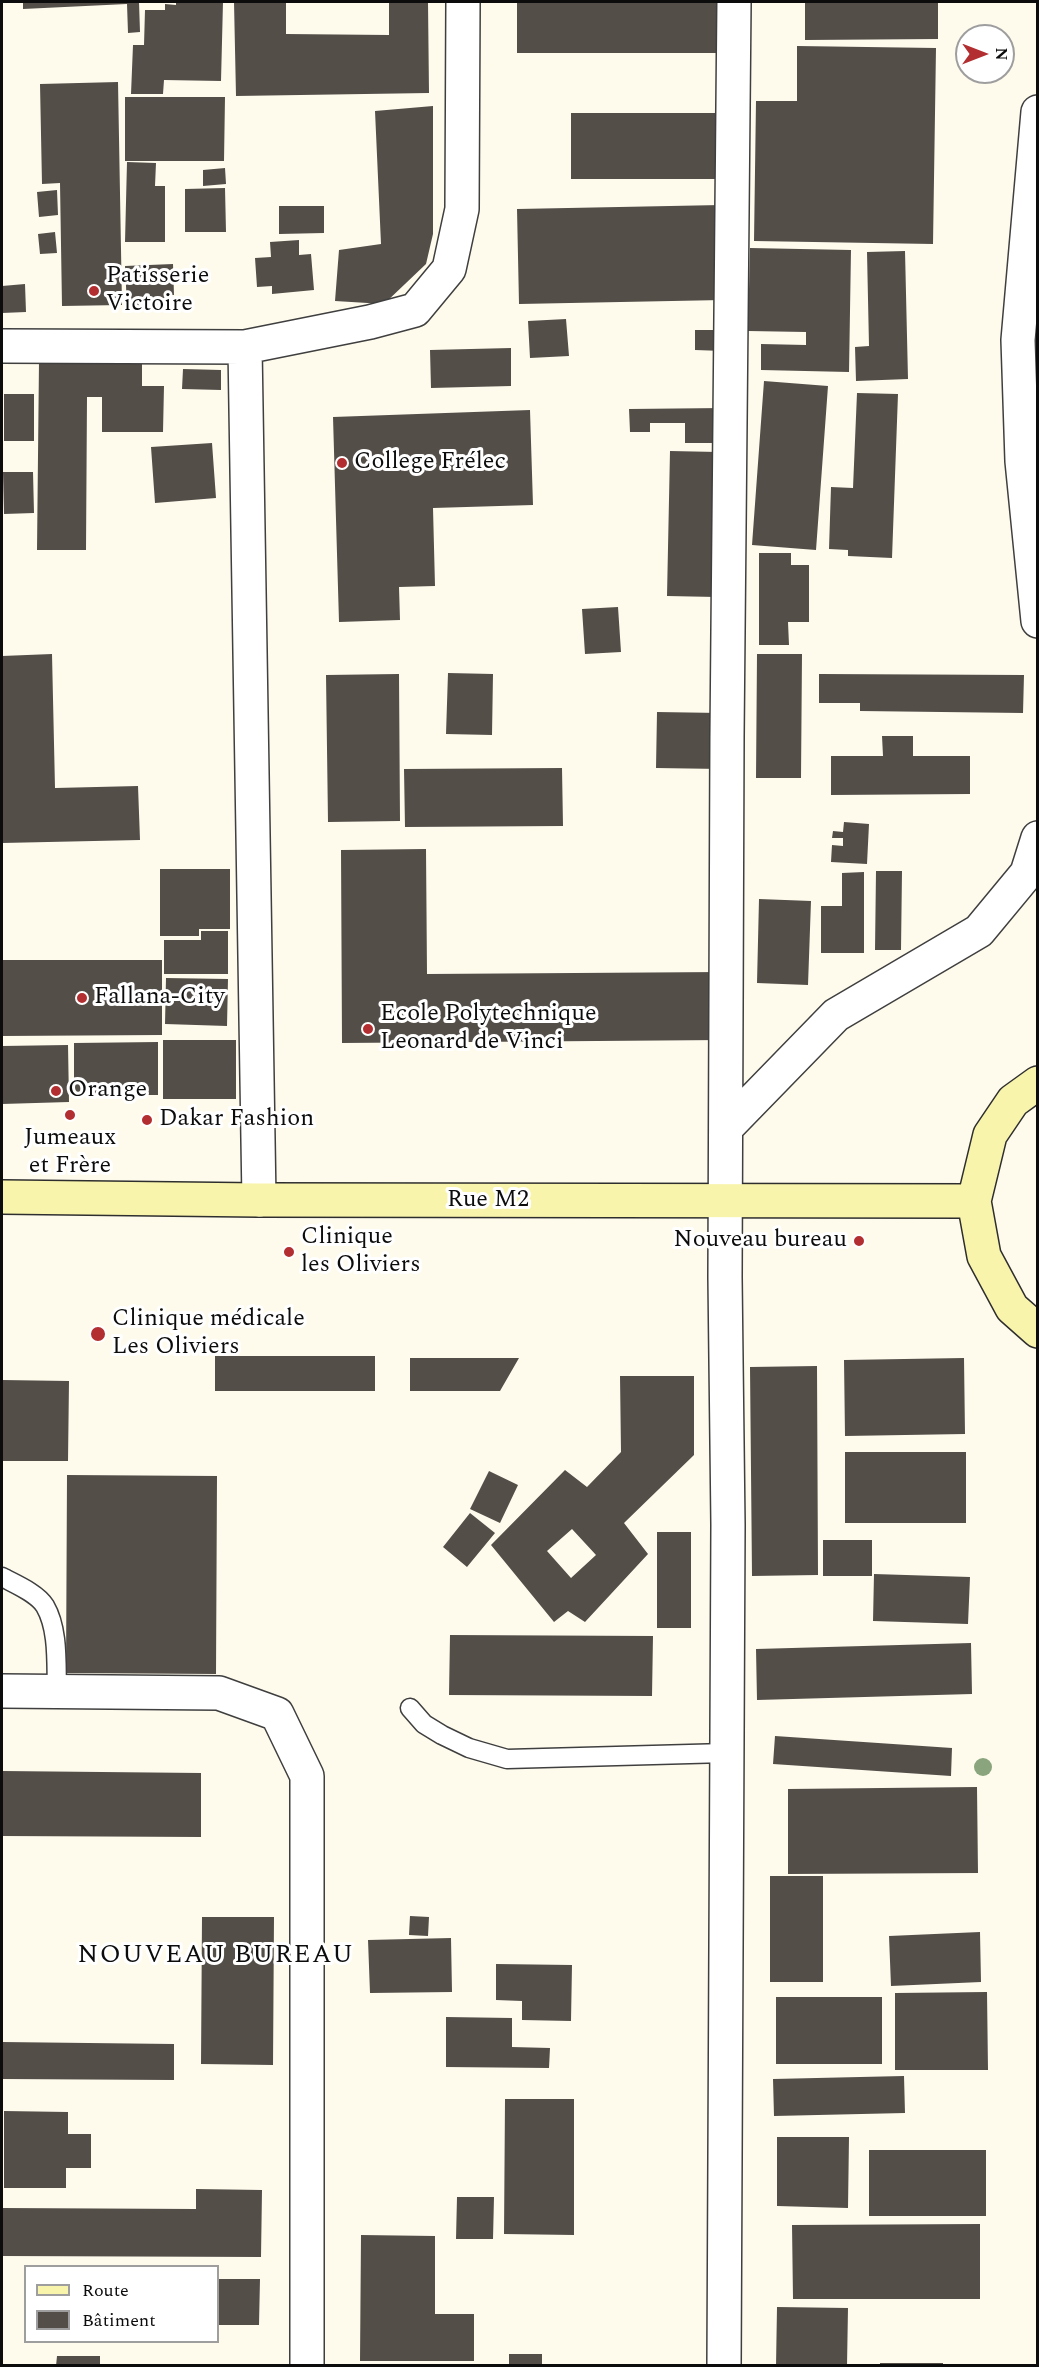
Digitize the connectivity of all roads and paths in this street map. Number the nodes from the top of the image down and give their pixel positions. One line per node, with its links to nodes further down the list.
1 (463, 2): 5 (street)
2 (734, 2): 9 (street)
3 (1038, 112): 6 (street)
4 (2, 346): 5 (street)
5 (245, 347): 11 (street)
6 (1038, 621)
7 (1038, 838): 9 (street)
8 (1038, 1083): 13 (main road)
9 (726, 1128): 12 (street)
10 (2, 1197): 11 (main road, Rue M2)
11 (260, 1200): 12 (main road, Rue M2)
12 (726, 1201): 13 (main road, Rue M2); 19 (street)
13 (974, 1201): 14 (main road)
14 (1038, 1331)
15 (2, 1577): 17 (lane)
16 (2, 1691): 17 (street)
17 (57, 1691): 20 (street)
18 (410, 1708): 19 (lane)
19 (726, 1753): 21 (street)
20 (307, 2366)
21 (724, 2366)

